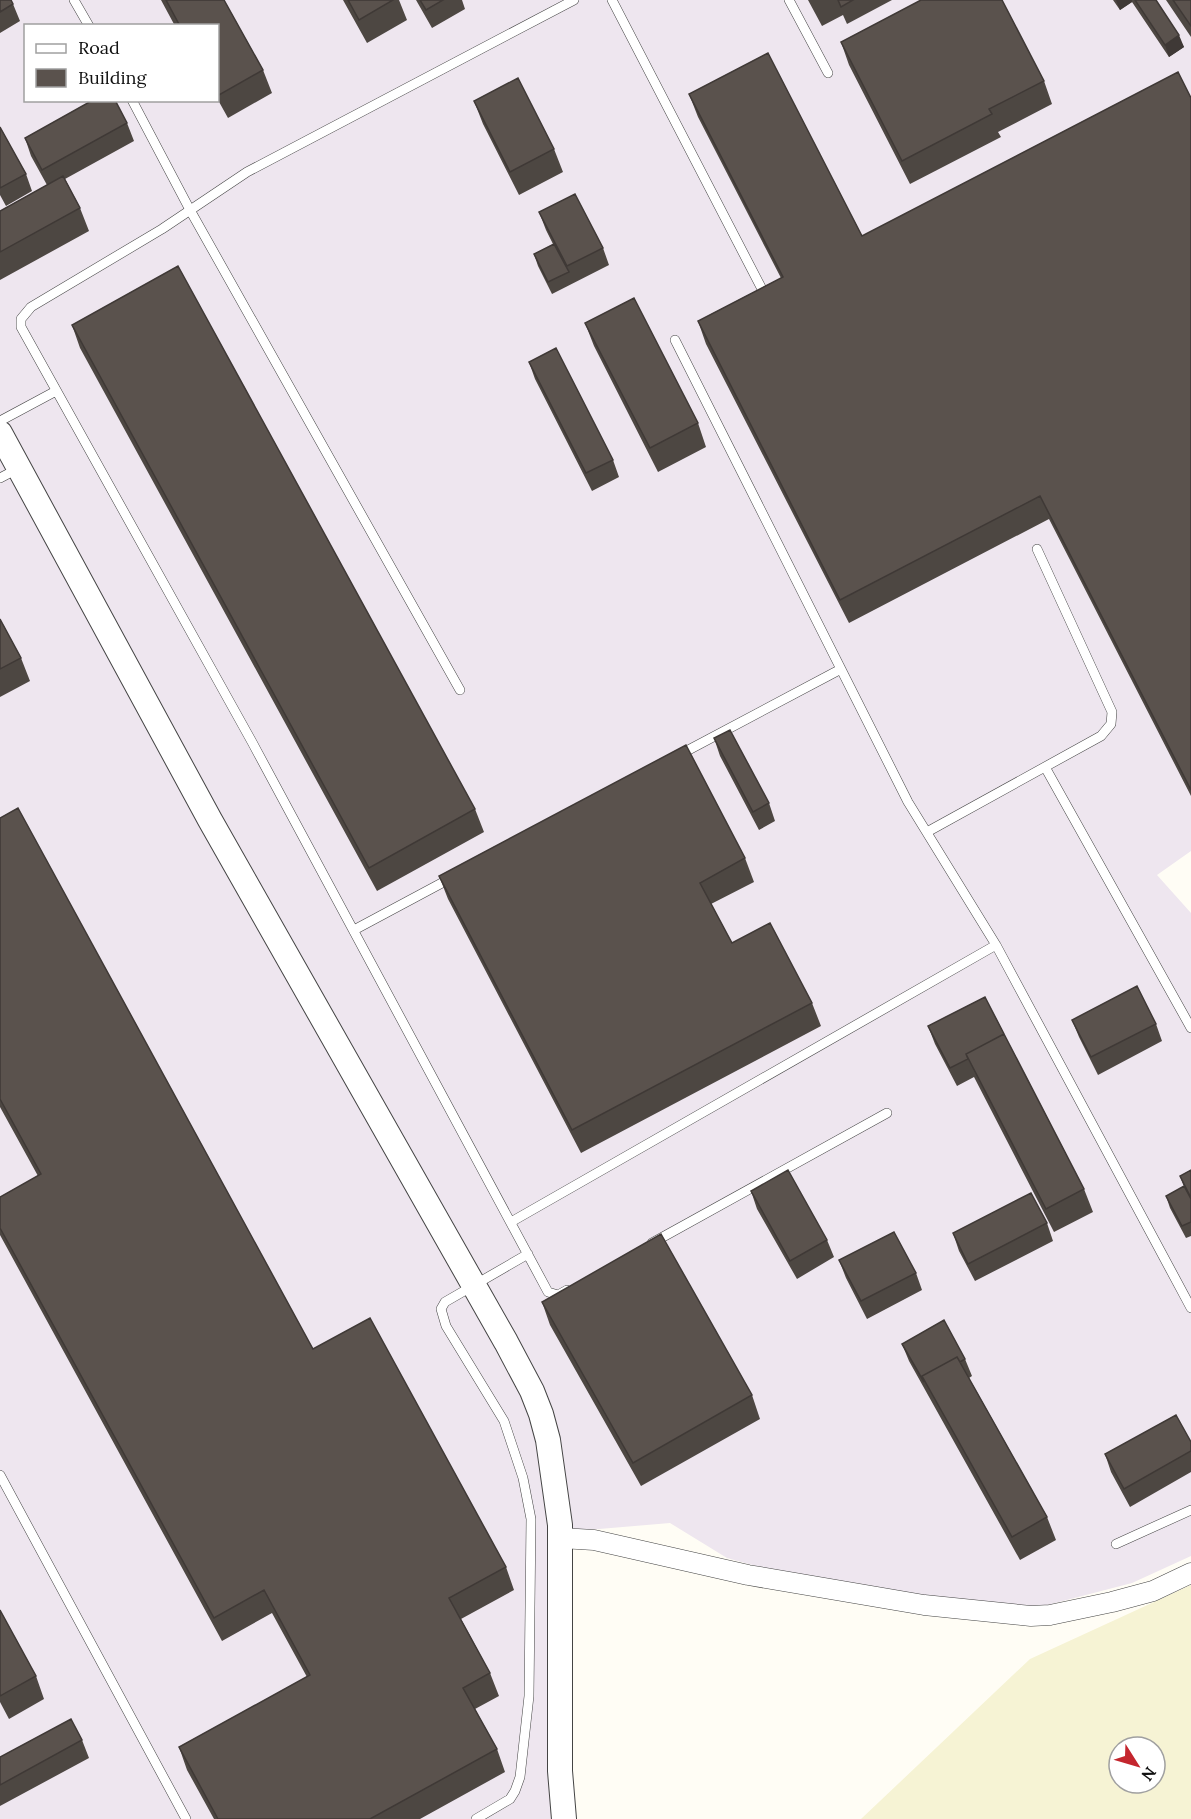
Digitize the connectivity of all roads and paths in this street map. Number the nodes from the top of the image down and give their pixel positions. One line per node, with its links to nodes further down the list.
1 (74, 0): 5 (lane)
2 (574, 0): 8 (lane)
3 (612, 0): 9 (lane)
4 (789, 0): 6 (lane)
5 (88, 24)
6 (828, 73)
7 (133, 102): 8 (lane)
8 (190, 210): 11 (lane); 17 (lane)
9 (764, 293)
10 (675, 340): 16 (lane)
11 (56, 391): 12 (lane); 22 (lane)
12 (0, 421)
13 (0, 433): 14 (street)
14 (9, 473): 30 (street)
15 (1037, 549): 19 (lane)
16 (841, 669): 18 (lane); 20 (lane)
17 (460, 690)
18 (675, 758)
19 (1045, 766): 20 (lane); 24 (lane)
20 (927, 832): 23 (lane)
21 (457, 874): 22 (lane)
22 (354, 930): 26 (lane)
23 (996, 945): 26 (lane); 31 (lane)
24 (1191, 1028)
25 (887, 1113): 27 (lane)
26 (511, 1222): 28 (lane)
27 (640, 1249)
28 (528, 1254): 29 (lane); 30 (lane)
29 (579, 1283)
30 (473, 1285): 34 (street); 38 (lane)
31 (1191, 1308)
32 (0, 1475): 37 (lane)
33 (1191, 1510): 35 (lane)
34 (561, 1538): 36 (street); 39 (street)
35 (1116, 1544)
36 (1191, 1573)
37 (186, 1819)
38 (476, 1819)
39 (564, 1819)

